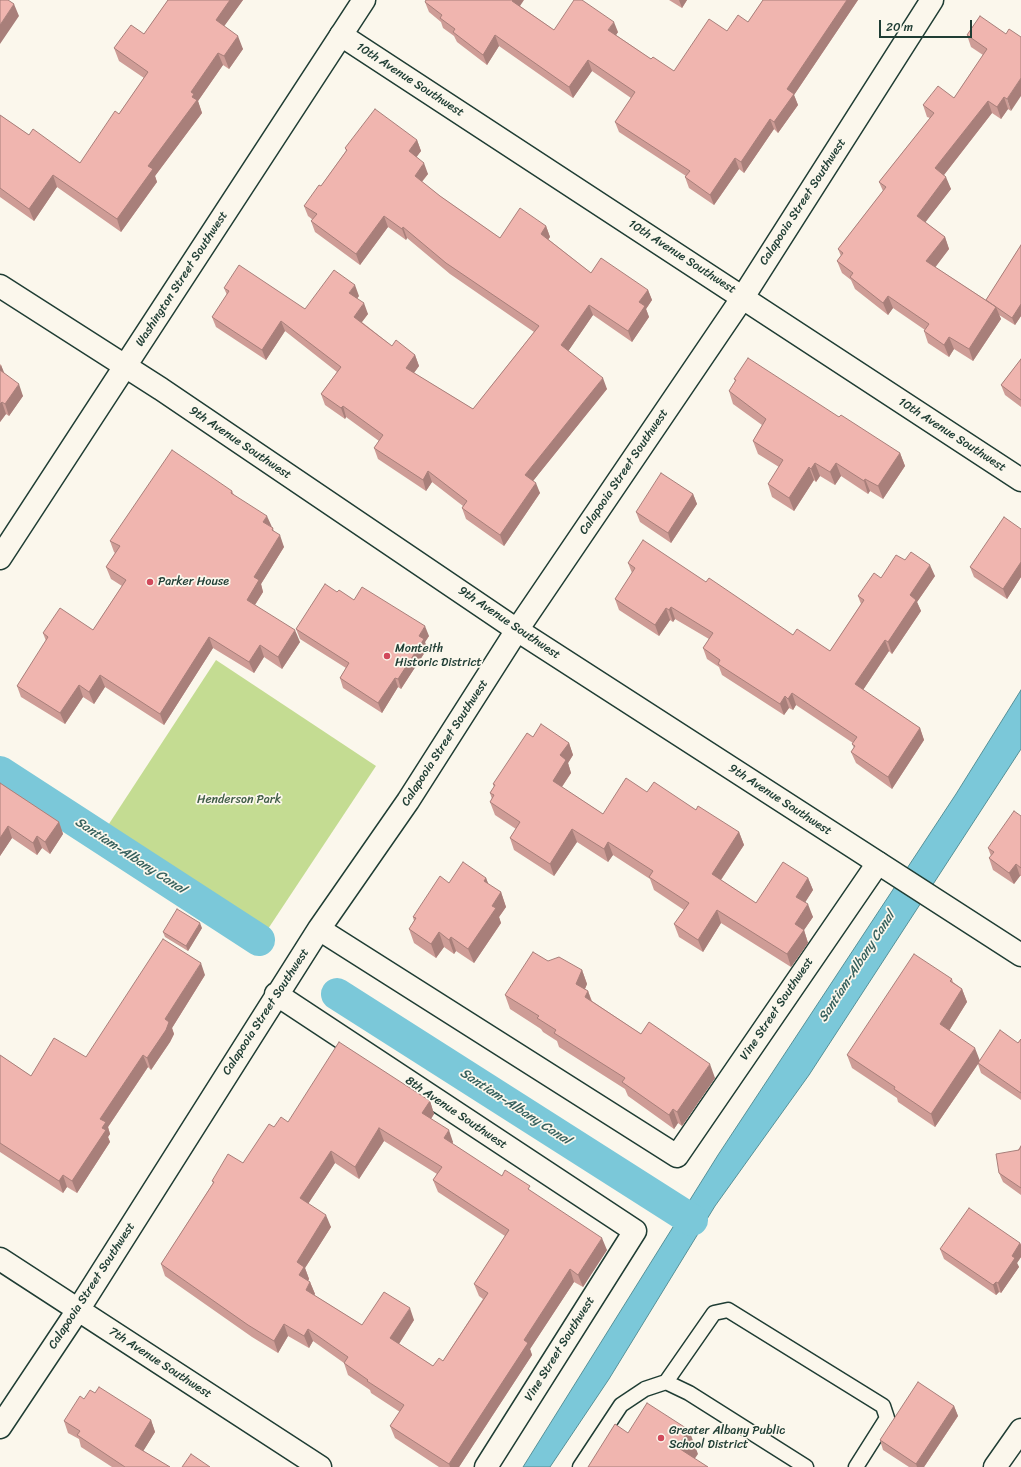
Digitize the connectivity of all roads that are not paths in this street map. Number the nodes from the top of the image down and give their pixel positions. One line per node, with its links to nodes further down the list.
1 (364, 0): 3 (street, Washington Street Southwest)
2 (932, 0): 5 (street, Calapooia Street Southwest)
3 (341, 35): 5 (street, 10th Avenue Southwest); 6 (street, Washington Street Southwest)
4 (0, 286): 6 (street, 9th Avenue Southwest)
5 (743, 297): 7 (street, 10th Avenue Southwest); 9 (street, Calapooia Street Southwest)
6 (126, 367): 8 (street, Washington Street Southwest); 9 (street, 9th Avenue Southwest)
7 (1021, 480)
8 (0, 558)
9 (517, 630): 10 (street, 9th Avenue Southwest); 11 (street, Calapooia Street Southwest)
10 (885, 867): 11 (street, Vine Street Southwest); 12 (street, 9th Avenue Southwest)
11 (319, 929): 13 (street, Calapooia Street Southwest)
12 (1021, 955)
13 (276, 994): 14 (street, 8th Avenue Southwest); 16 (street, Calapooia Street Southwest)
14 (635, 1231): 21 (street, Vine Street Southwest)
15 (0, 1259): 16 (street, 7th Avenue Southwest)
16 (78, 1310): 18 (street, Calapooia Street Southwest); 20 (street, 7th Avenue Southwest)
17 (666, 1382): 22 (lane); 23 (lane); 24 (lane)
18 (0, 1427)
19 (1018, 1440): 25 (street)
20 (320, 1467)
21 (486, 1467)
22 (580, 1467)
23 (806, 1467)
24 (856, 1467)
25 (996, 1467)

